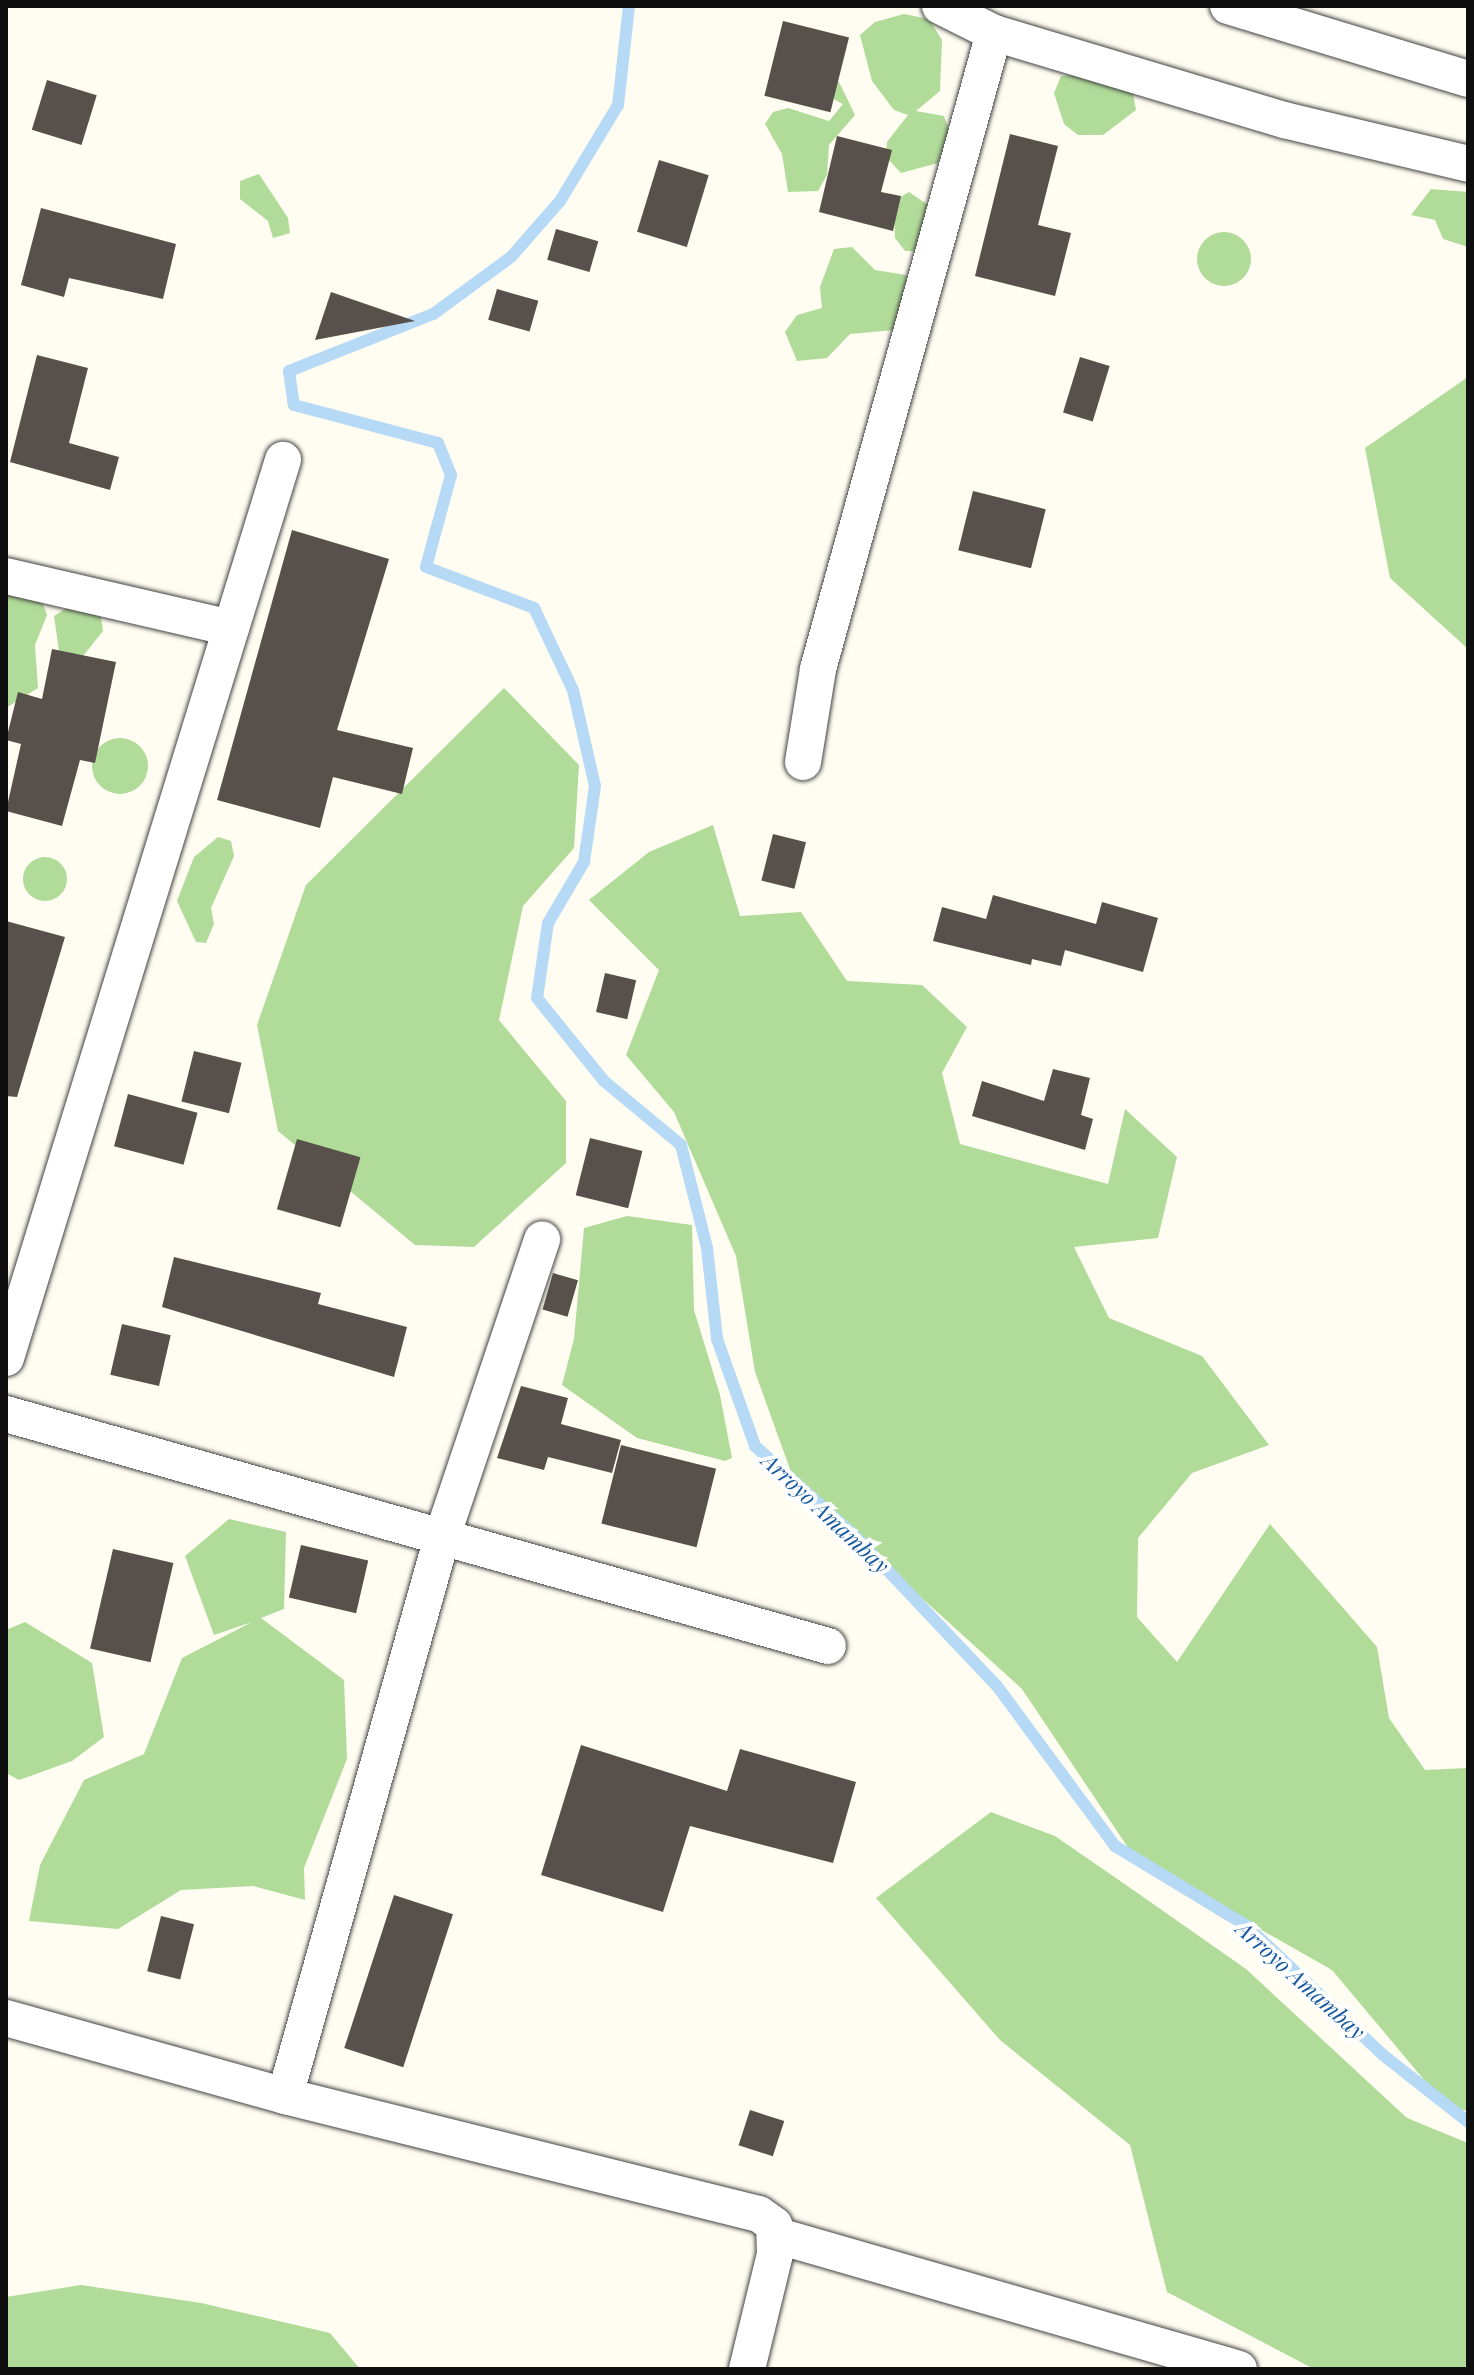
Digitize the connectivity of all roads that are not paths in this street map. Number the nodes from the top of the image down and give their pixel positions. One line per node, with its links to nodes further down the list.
1 (940, 6): 3 (street)
2 (1228, 6): 4 (street)
3 (994, 33): 5 (street); 9 (street)
4 (1468, 79)
5 (1468, 164)
6 (283, 460): 8 (street)
7 (6, 576): 8 (street)
8 (231, 628): 11 (street)
9 (803, 762)
10 (542, 1239): 13 (street)
11 (6, 1358)
12 (6, 1414): 13 (street)
13 (442, 1537): 14 (street); 16 (street)
14 (828, 1646)
15 (6, 2018): 16 (street)
16 (285, 2096): 17 (street)
17 (775, 2235): 18 (street); 19 (street)
18 (747, 2369)
19 (1239, 2369)

